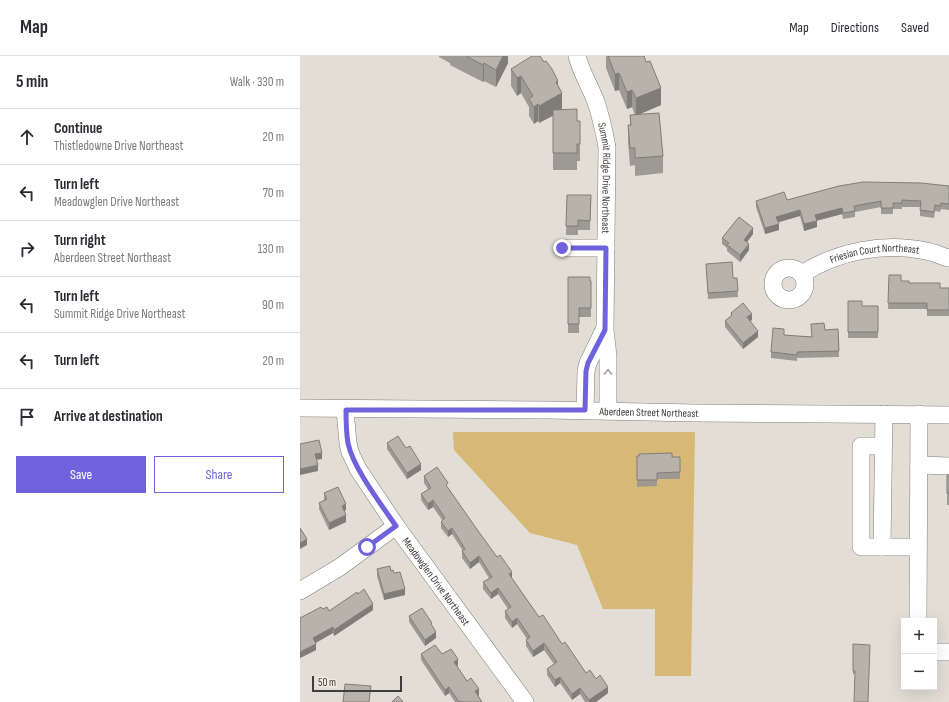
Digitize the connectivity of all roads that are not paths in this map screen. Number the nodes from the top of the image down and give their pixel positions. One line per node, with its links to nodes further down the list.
1 (577, 56): 3 (street, Summit Ridge Drive Northeast)
2 (562, 248): 3 (street)
3 (606, 248): 6 (street, Summit Ridge Drive Northeast)
4 (949, 258): 5 (street, Friesian Court Northeast)
5 (802, 274)
6 (605, 330): 9 (street, Summit Ridge Drive Northeast); 10 (street, Summit Ridge Drive Northeast, one-way to 6)
7 (300, 408): 8 (street, Aberdeen Street Northeast)
8 (346, 410): 9 (street, Aberdeen Street Northeast); 16 (street, Meadowglen Drive Northeast)
9 (585, 410): 10 (street, Aberdeen Street Northeast)
10 (608, 411): 11 (street, Aberdeen Street Northeast)
11 (884, 414): 12 (street, Aberdeen Street Northeast); 17 (street)
12 (919, 414): 13 (street, Aberdeen Street Northeast); 14 (street)
13 (949, 415)
14 (919, 465): 15 (street); 17 (street)
15 (949, 466)
16 (396, 526): 18 (street); 22 (street, Meadowglen Drive Northeast)
17 (918, 547): 19 (street)
18 (300, 591)
19 (918, 618)
20 (937, 652): 21 (street)
21 (949, 652)
22 (525, 702)

